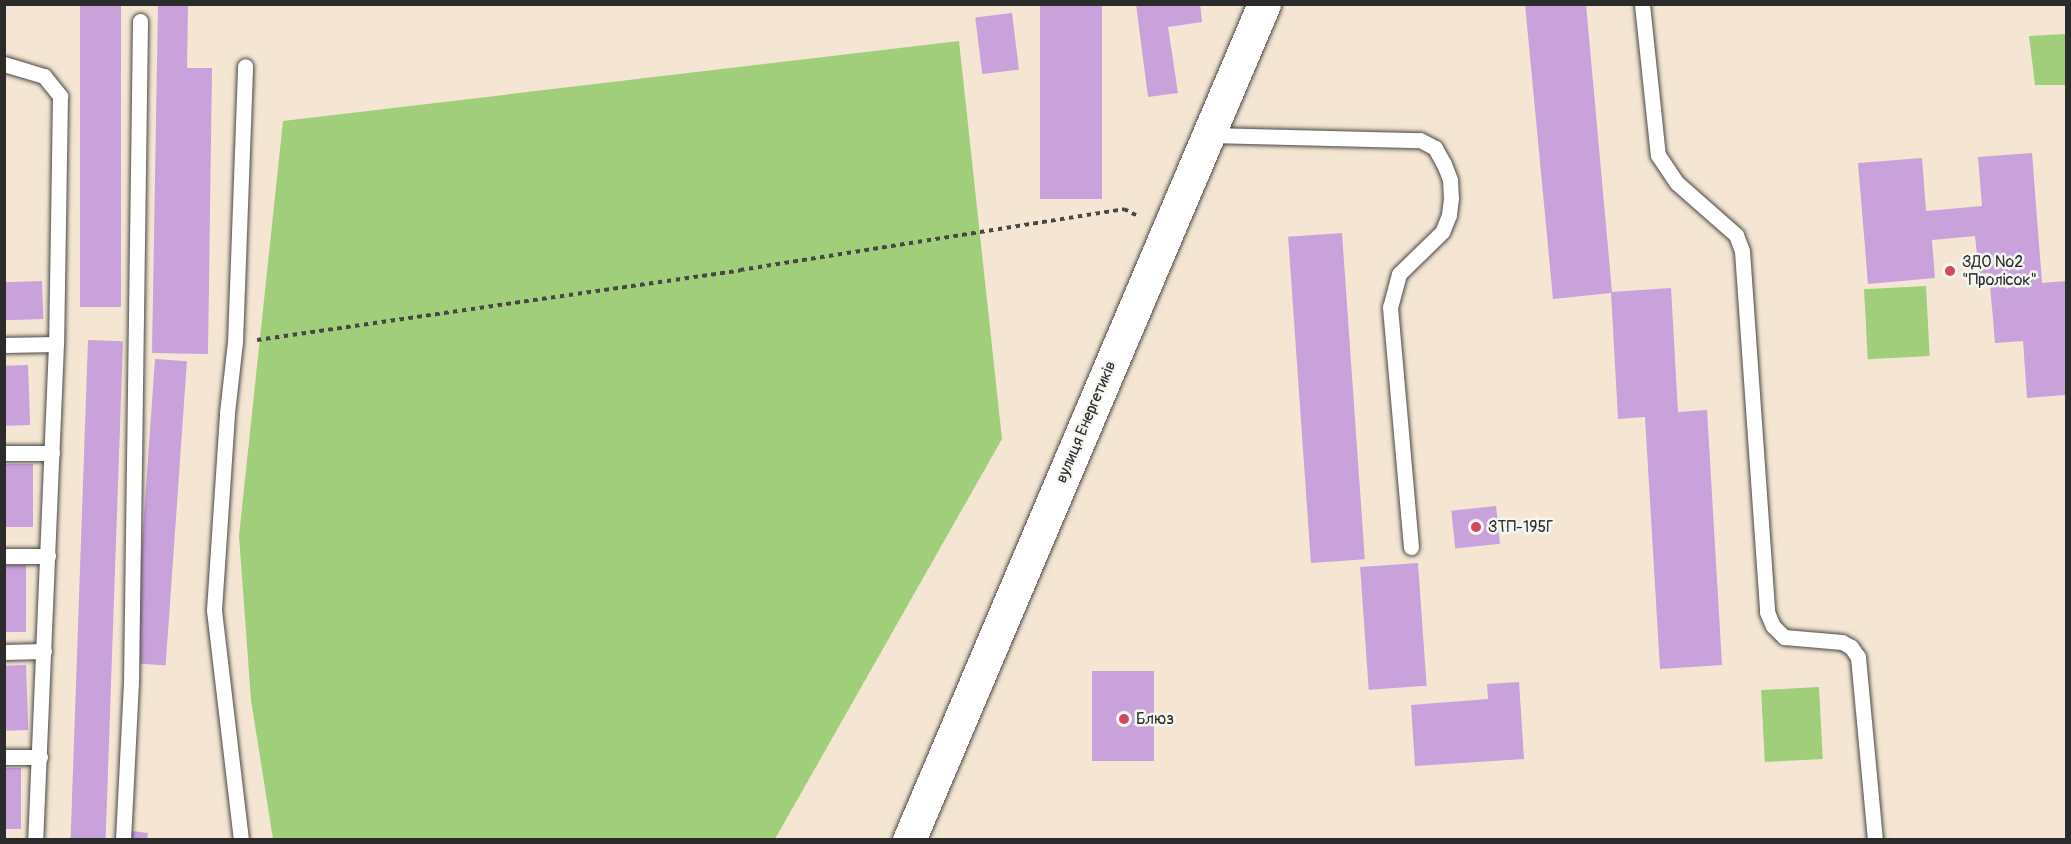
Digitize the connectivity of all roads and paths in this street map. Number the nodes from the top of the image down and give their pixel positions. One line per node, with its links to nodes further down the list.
1 (1264, 4): 6 (street, вулиця Енергетиків)
2 (1642, 4): 24 (lane)
3 (140, 21): 21 (lane)
4 (4, 64): 9 (lane)
5 (244, 66): 8 (lane)
6 (1209, 135): 7 (street, вулиця Енергетиків); 13 (lane)
7 (1168, 230): 8 (path); 23 (street, вулиця Енергетиків)
8 (235, 342): 22 (lane)
9 (56, 344): 10 (lane); 12 (lane)
10 (4, 345)
11 (4, 453): 12 (lane)
12 (52, 453): 15 (lane)
13 (1411, 548)
14 (4, 556): 15 (lane)
15 (48, 556): 16 (lane)
16 (44, 651): 17 (lane); 19 (lane)
17 (4, 652)
18 (4, 757): 19 (lane)
19 (40, 757): 20 (lane)
20 (35, 840)
21 (123, 840)
22 (241, 840)
23 (909, 840)
24 (1875, 840)

